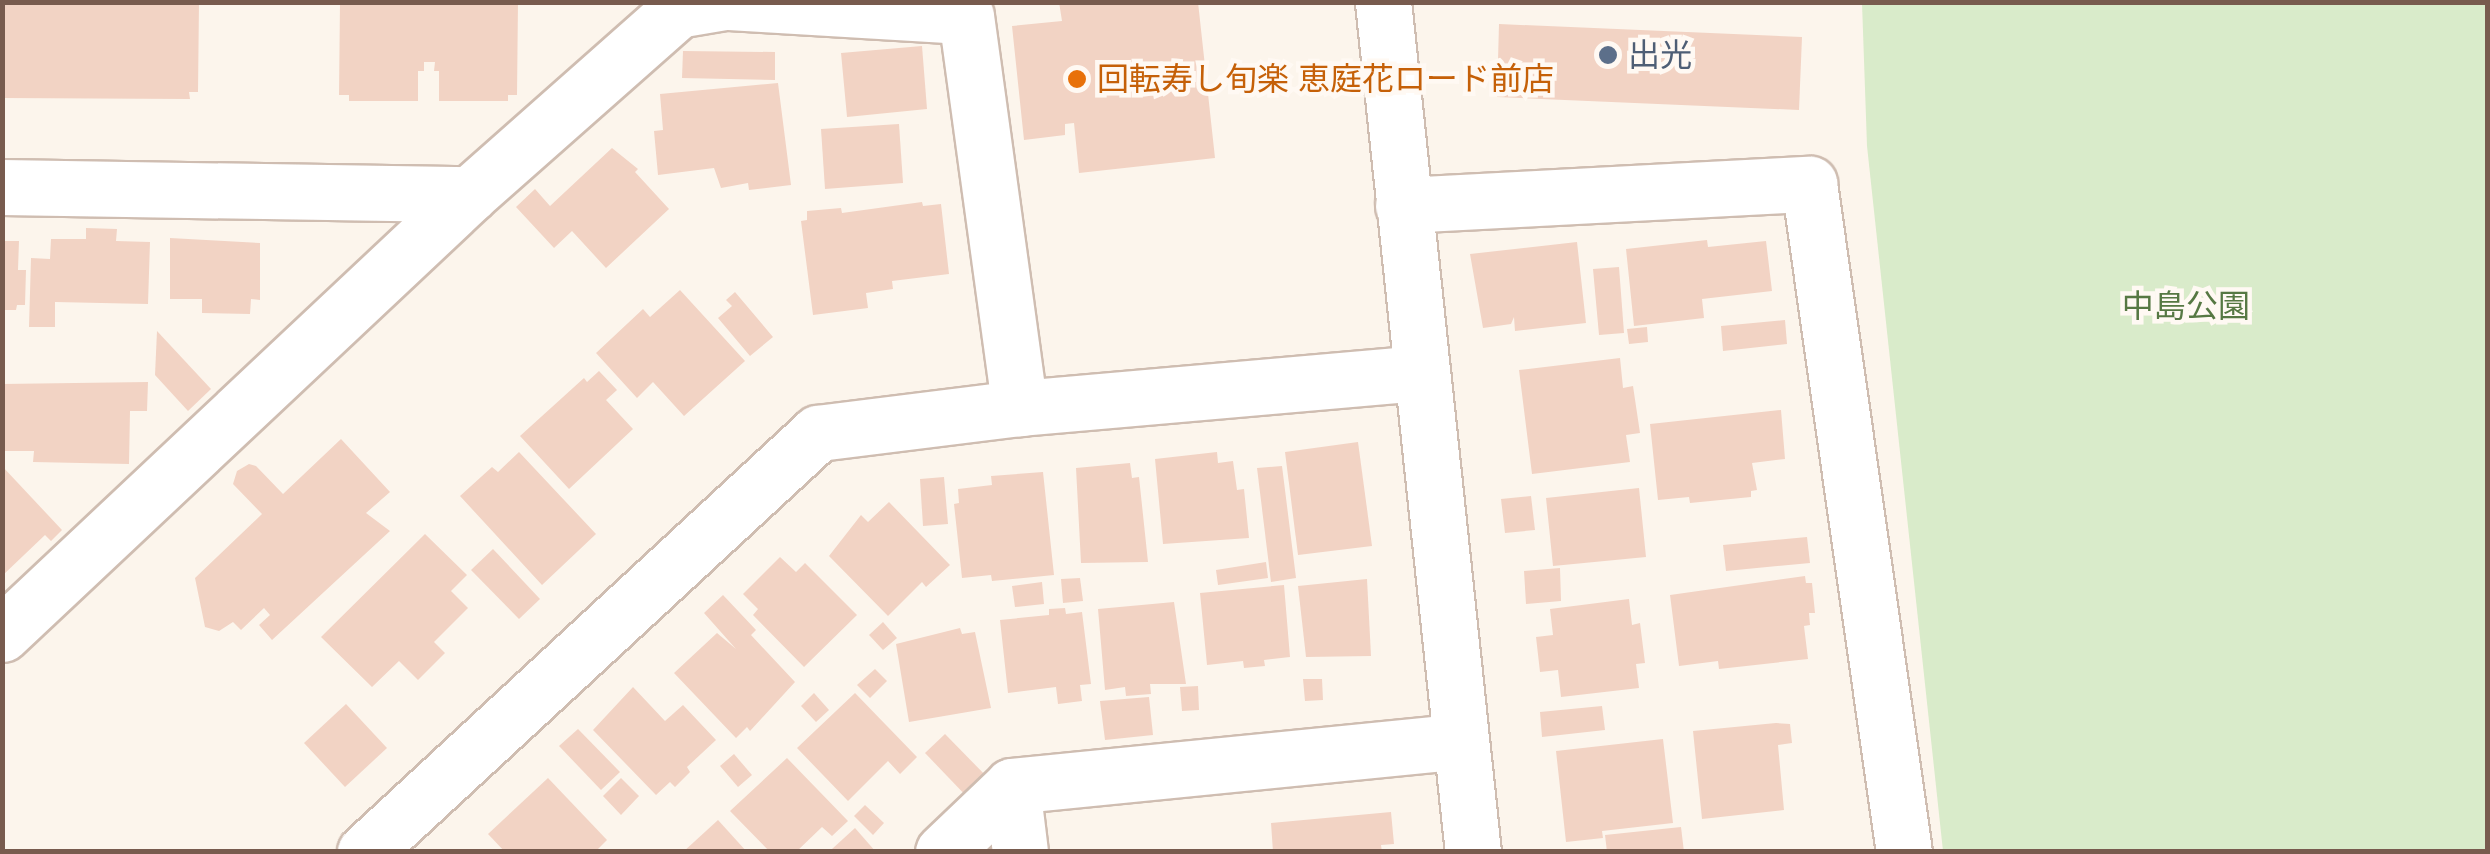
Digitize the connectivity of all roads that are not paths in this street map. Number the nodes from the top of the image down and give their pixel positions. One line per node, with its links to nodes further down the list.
1 (726, 2): 4 (street); 7 (street)
2 (1383, 2): 5 (street)
3 (2, 187): 4 (street)
4 (470, 194): 8 (street)
5 (1403, 205): 6 (street); 15 (street)
6 (1419, 373): 7 (street); 9 (street)
7 (1020, 408): 11 (street)
8 (2, 634)
9 (1460, 741): 10 (street); 14 (street)
10 (1012, 786): 12 (street); 13 (street)
11 (385, 845)
12 (943, 852)
13 (1020, 852)
14 (1473, 852)
15 (1904, 852)

